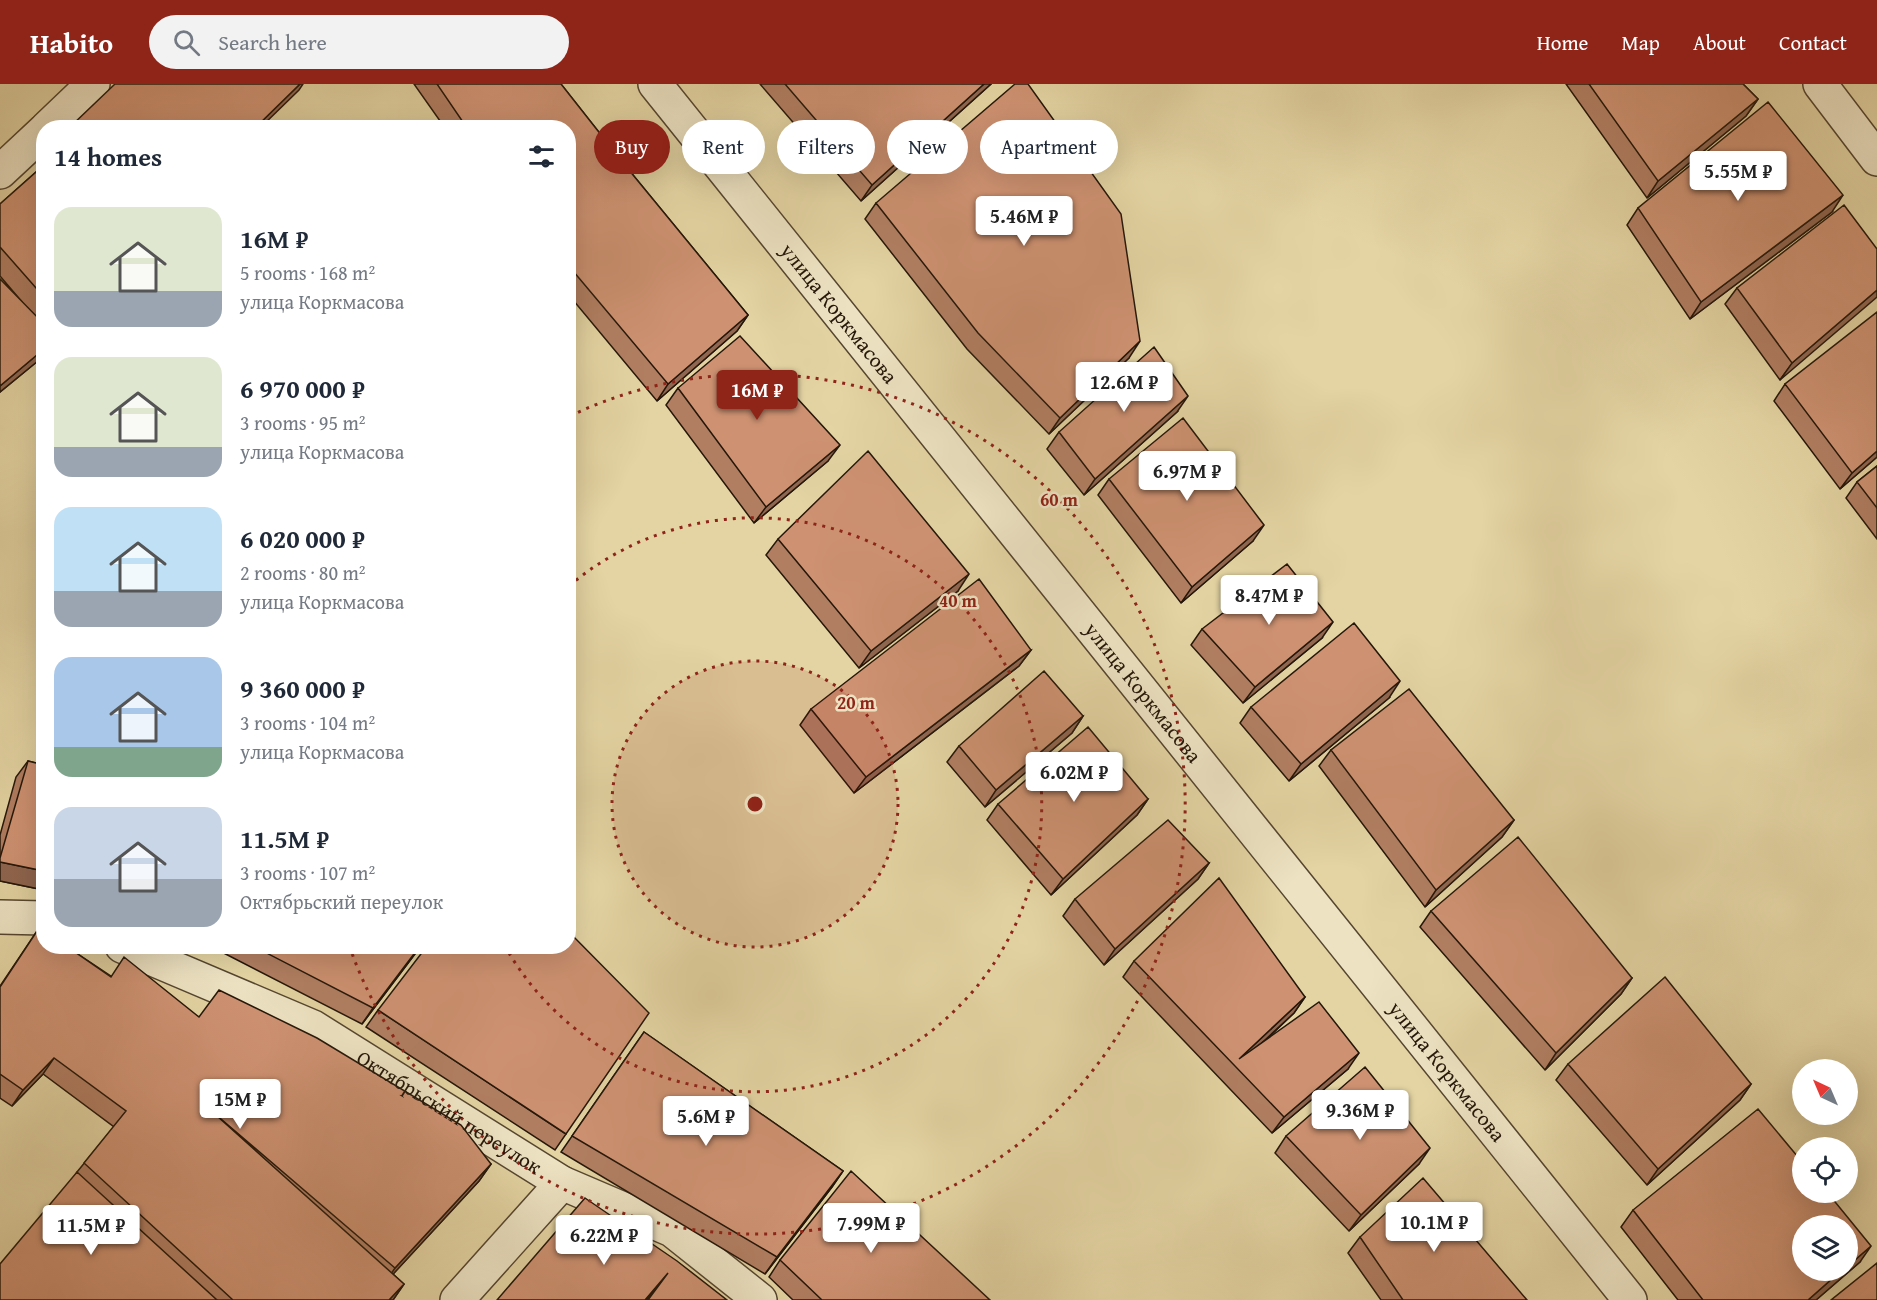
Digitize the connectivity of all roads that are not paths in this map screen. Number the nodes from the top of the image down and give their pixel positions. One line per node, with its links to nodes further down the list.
1 (93, 84): 4 (street)
2 (655, 84): 14 (street, улица Коркмасова)
3 (1820, 84): 6 (street)
4 (55, 120)
5 (36, 138): 7 (street)
6 (1877, 159)
7 (0, 172)
8 (0, 918): 9 (street)
9 (36, 918)
10 (141, 954): 11 (street, Октябрьский переулок)
11 (562, 1183): 12 (street); 13 (street, Октябрьский переулок)
12 (457, 1300)
13 (760, 1300)
14 (1630, 1300)

